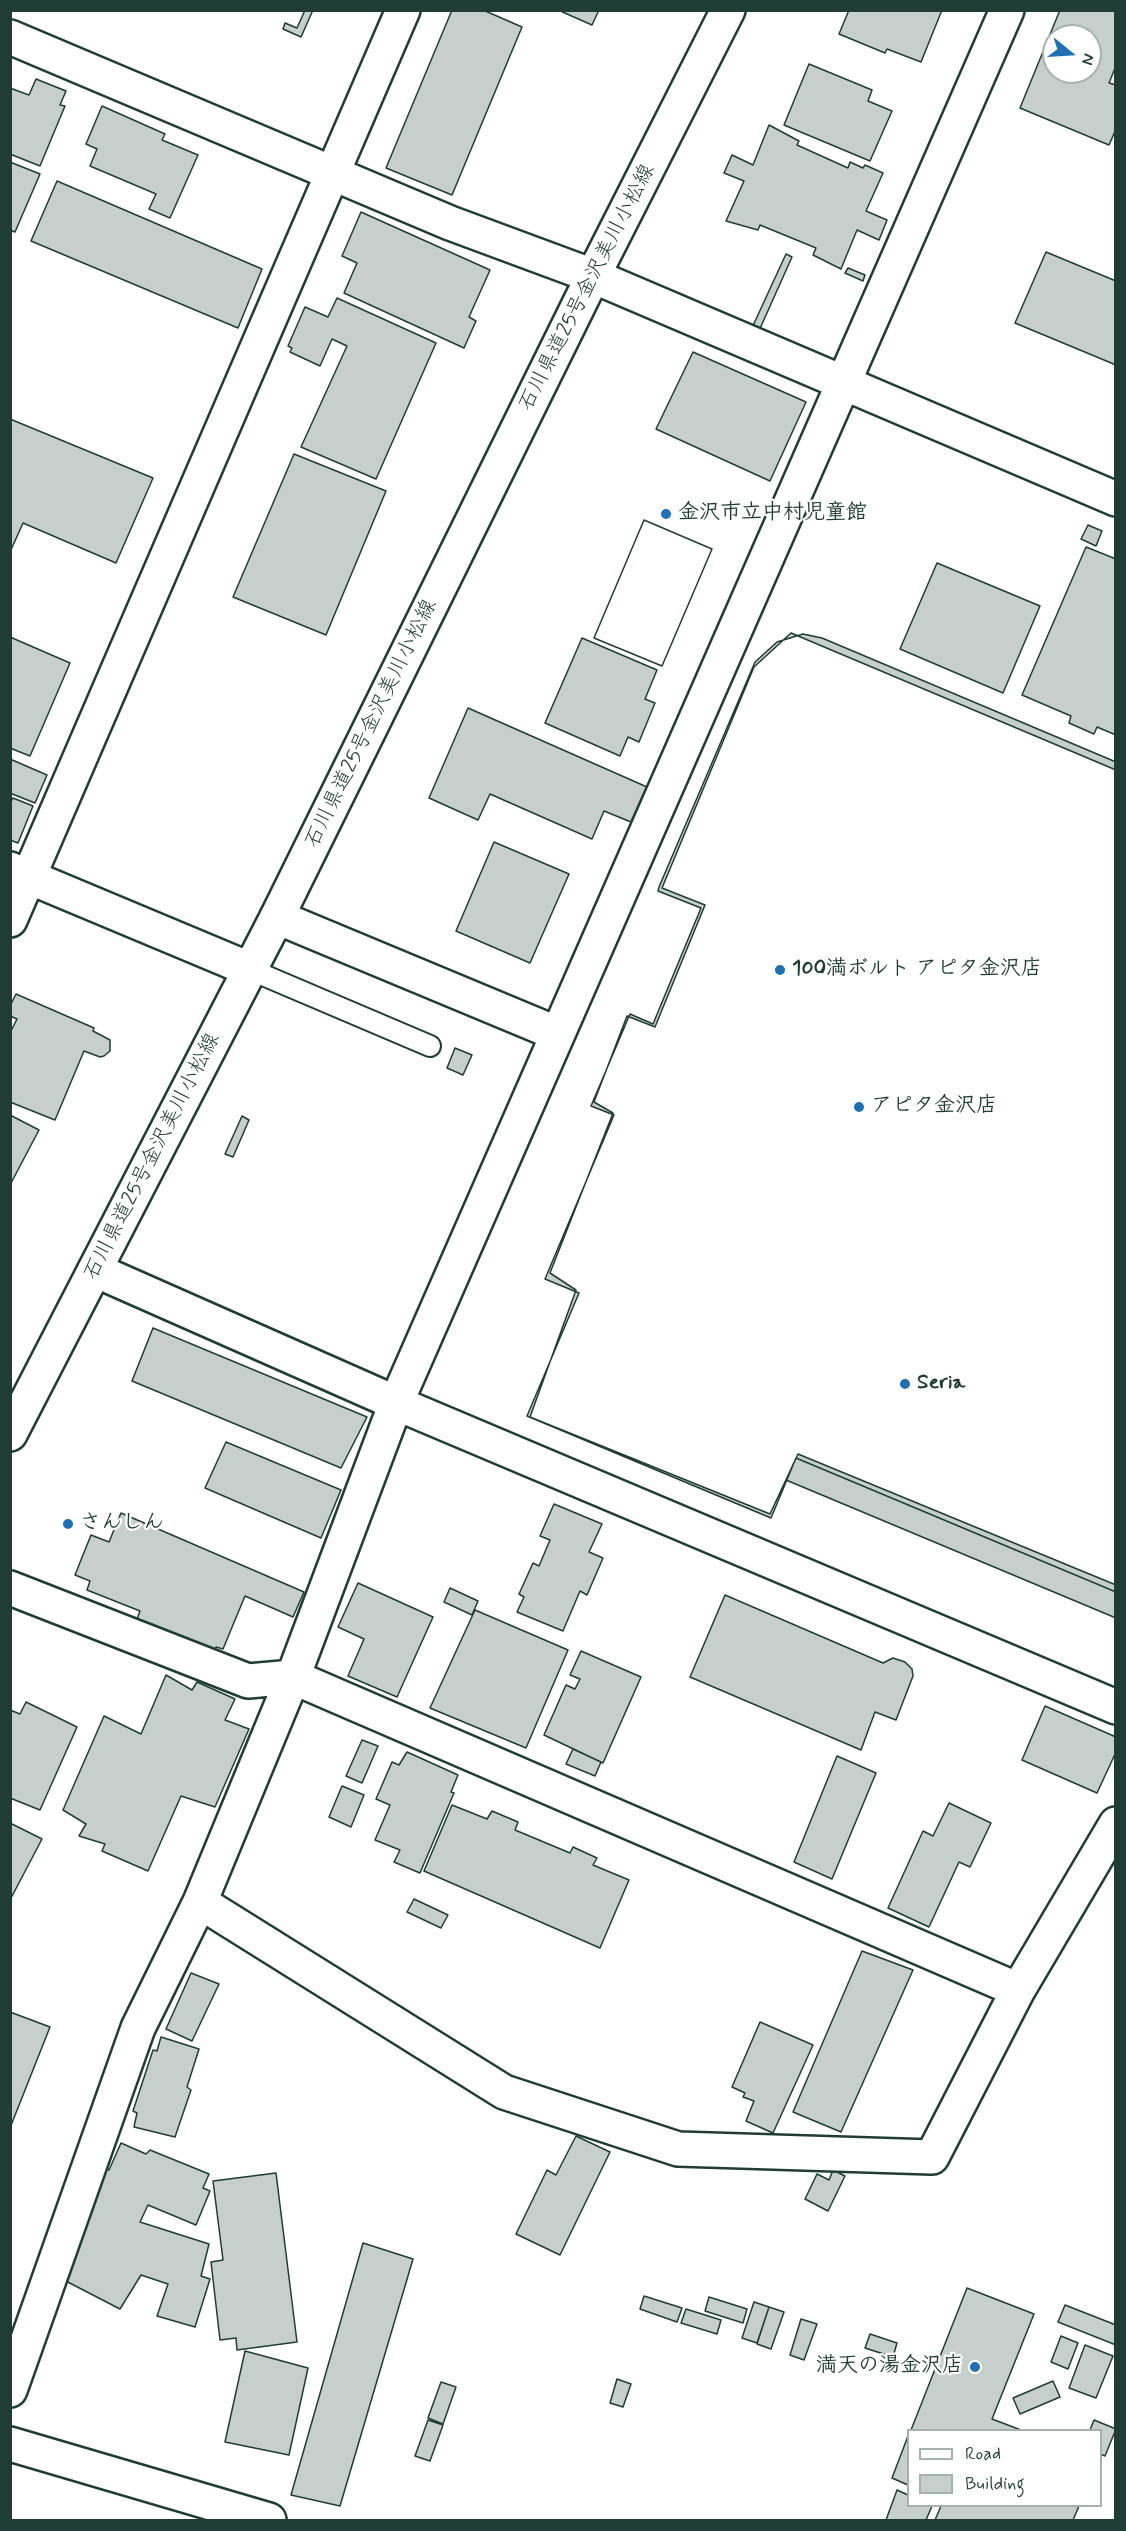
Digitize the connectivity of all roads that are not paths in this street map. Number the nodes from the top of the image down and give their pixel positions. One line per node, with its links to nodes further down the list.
1 (403, 10): 5 (street)
2 (728, 10): 6 (street, 石川県道25号金沢美川小松線)
3 (1007, 10): 7 (street)
4 (10, 37): 5 (street)
5 (331, 174): 6 (street); 9 (street)
6 (593, 276): 7 (street); 10 (street, 石川県道25号金沢美川小松線)
7 (844, 382): 8 (street); 13 (street)
8 (1116, 499)
9 (20, 873): 11 (street); 12 (street)
10 (277, 917): 12 (street, 石川県道25号金沢美川小松線); 13 (street)
11 (10, 920)
12 (249, 969): 14 (lane); 15 (street, 石川県道25号金沢美川小松線)
13 (558, 1034): 16 (street)
14 (430, 1046)
15 (95, 1270): 16 (street); 17 (street, 石川県道25号金沢美川小松線)
16 (396, 1403): 19 (street); 20 (street)
17 (10, 1434)
18 (10, 1588): 19 (street)
19 (293, 1677): 22 (street); 23 (street)
20 (1116, 1707)
21 (1116, 1824): 23 (street)
22 (200, 1902): 23 (street); 24 (street)
23 (1018, 1990)
24 (10, 2390)
25 (10, 2444): 26 (street)
26 (269, 2520)

